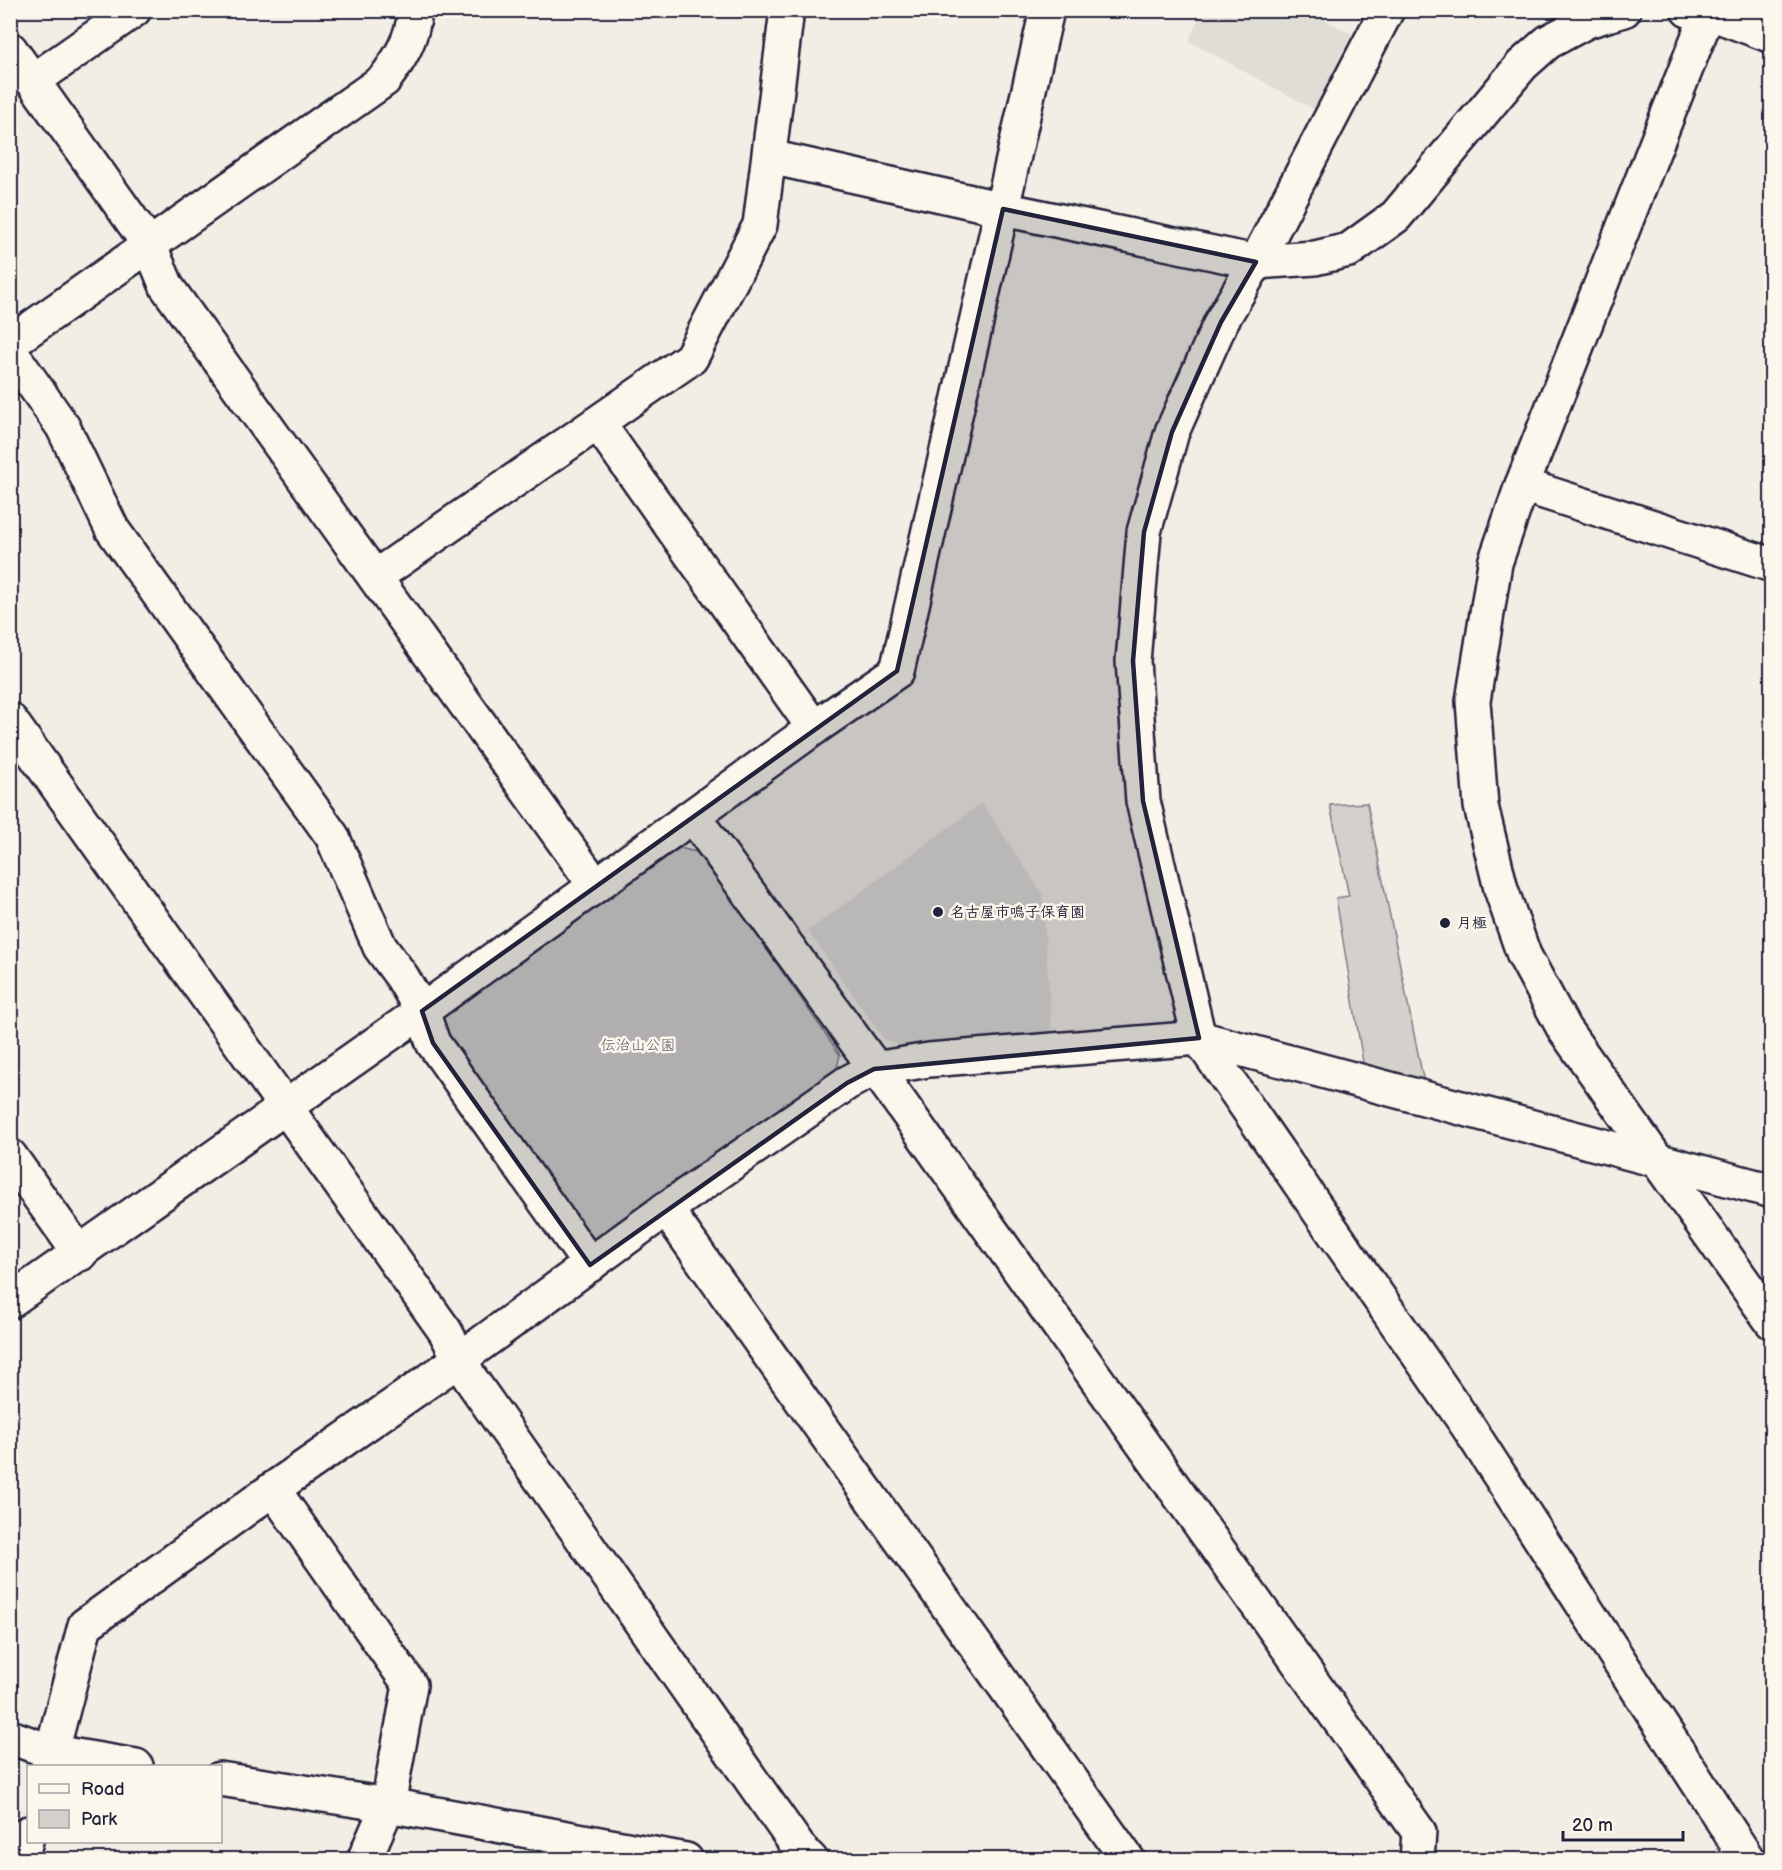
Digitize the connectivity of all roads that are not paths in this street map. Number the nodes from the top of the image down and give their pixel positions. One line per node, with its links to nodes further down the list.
1 (134, 10): 10 (street)
2 (415, 10): 13 (street)
3 (787, 10): 11 (street)
4 (1047, 10): 12 (street)
5 (1387, 10): 14 (street)
6 (1624, 10): 14 (street)
7 (1701, 11): 8 (street); 18 (street)
8 (1772, 36)
9 (10, 49): 10 (street)
10 (33, 81): 13 (street)
11 (770, 157): 12 (street); 17 (street)
12 (1003, 209): 14 (street); 22 (street)
13 (150, 246): 15 (street); 20 (street)
14 (1256, 262): 26 (street)
15 (10, 343)
16 (10, 351): 25 (street)
17 (598, 423): 20 (street); 22 (street)
18 (1522, 485): 19 (street); 30 (street)
19 (1772, 565)
20 (375, 577): 24 (street)
21 (10, 720): 28 (street)
22 (814, 728): 23 (street)
23 (693, 816): 24 (street); 27 (street)
24 (595, 885): 25 (street)
25 (422, 1011): 28 (street); 34 (street)
26 (1199, 1038): 27 (street); 30 (street); 51 (street)
27 (874, 1069): 32 (street); 50 (street)
28 (285, 1107): 33 (street); 37 (street)
29 (10, 1156): 33 (street)
30 (1658, 1162): 31 (street); 36 (street)
31 (1772, 1191)
32 (666, 1209): 34 (street); 49 (street)
33 (80, 1254): 35 (street)
34 (590, 1265): 37 (street)
35 (10, 1301)
36 (1772, 1323)
37 (460, 1359): 38 (street); 48 (street)
38 (273, 1489): 40 (street); 43 (street)
39 (10, 1737): 40 (street)
40 (50, 1759): 41 (street)
41 (114, 1765)
42 (222, 1779): 43 (street)
43 (388, 1805): 45 (street); 47 (street)
44 (27, 1837): 46 (street)
45 (668, 1858)
46 (21, 1860)
47 (364, 1860)
48 (811, 1860)
49 (1128, 1860)
50 (1418, 1860)
51 (1748, 1860)

